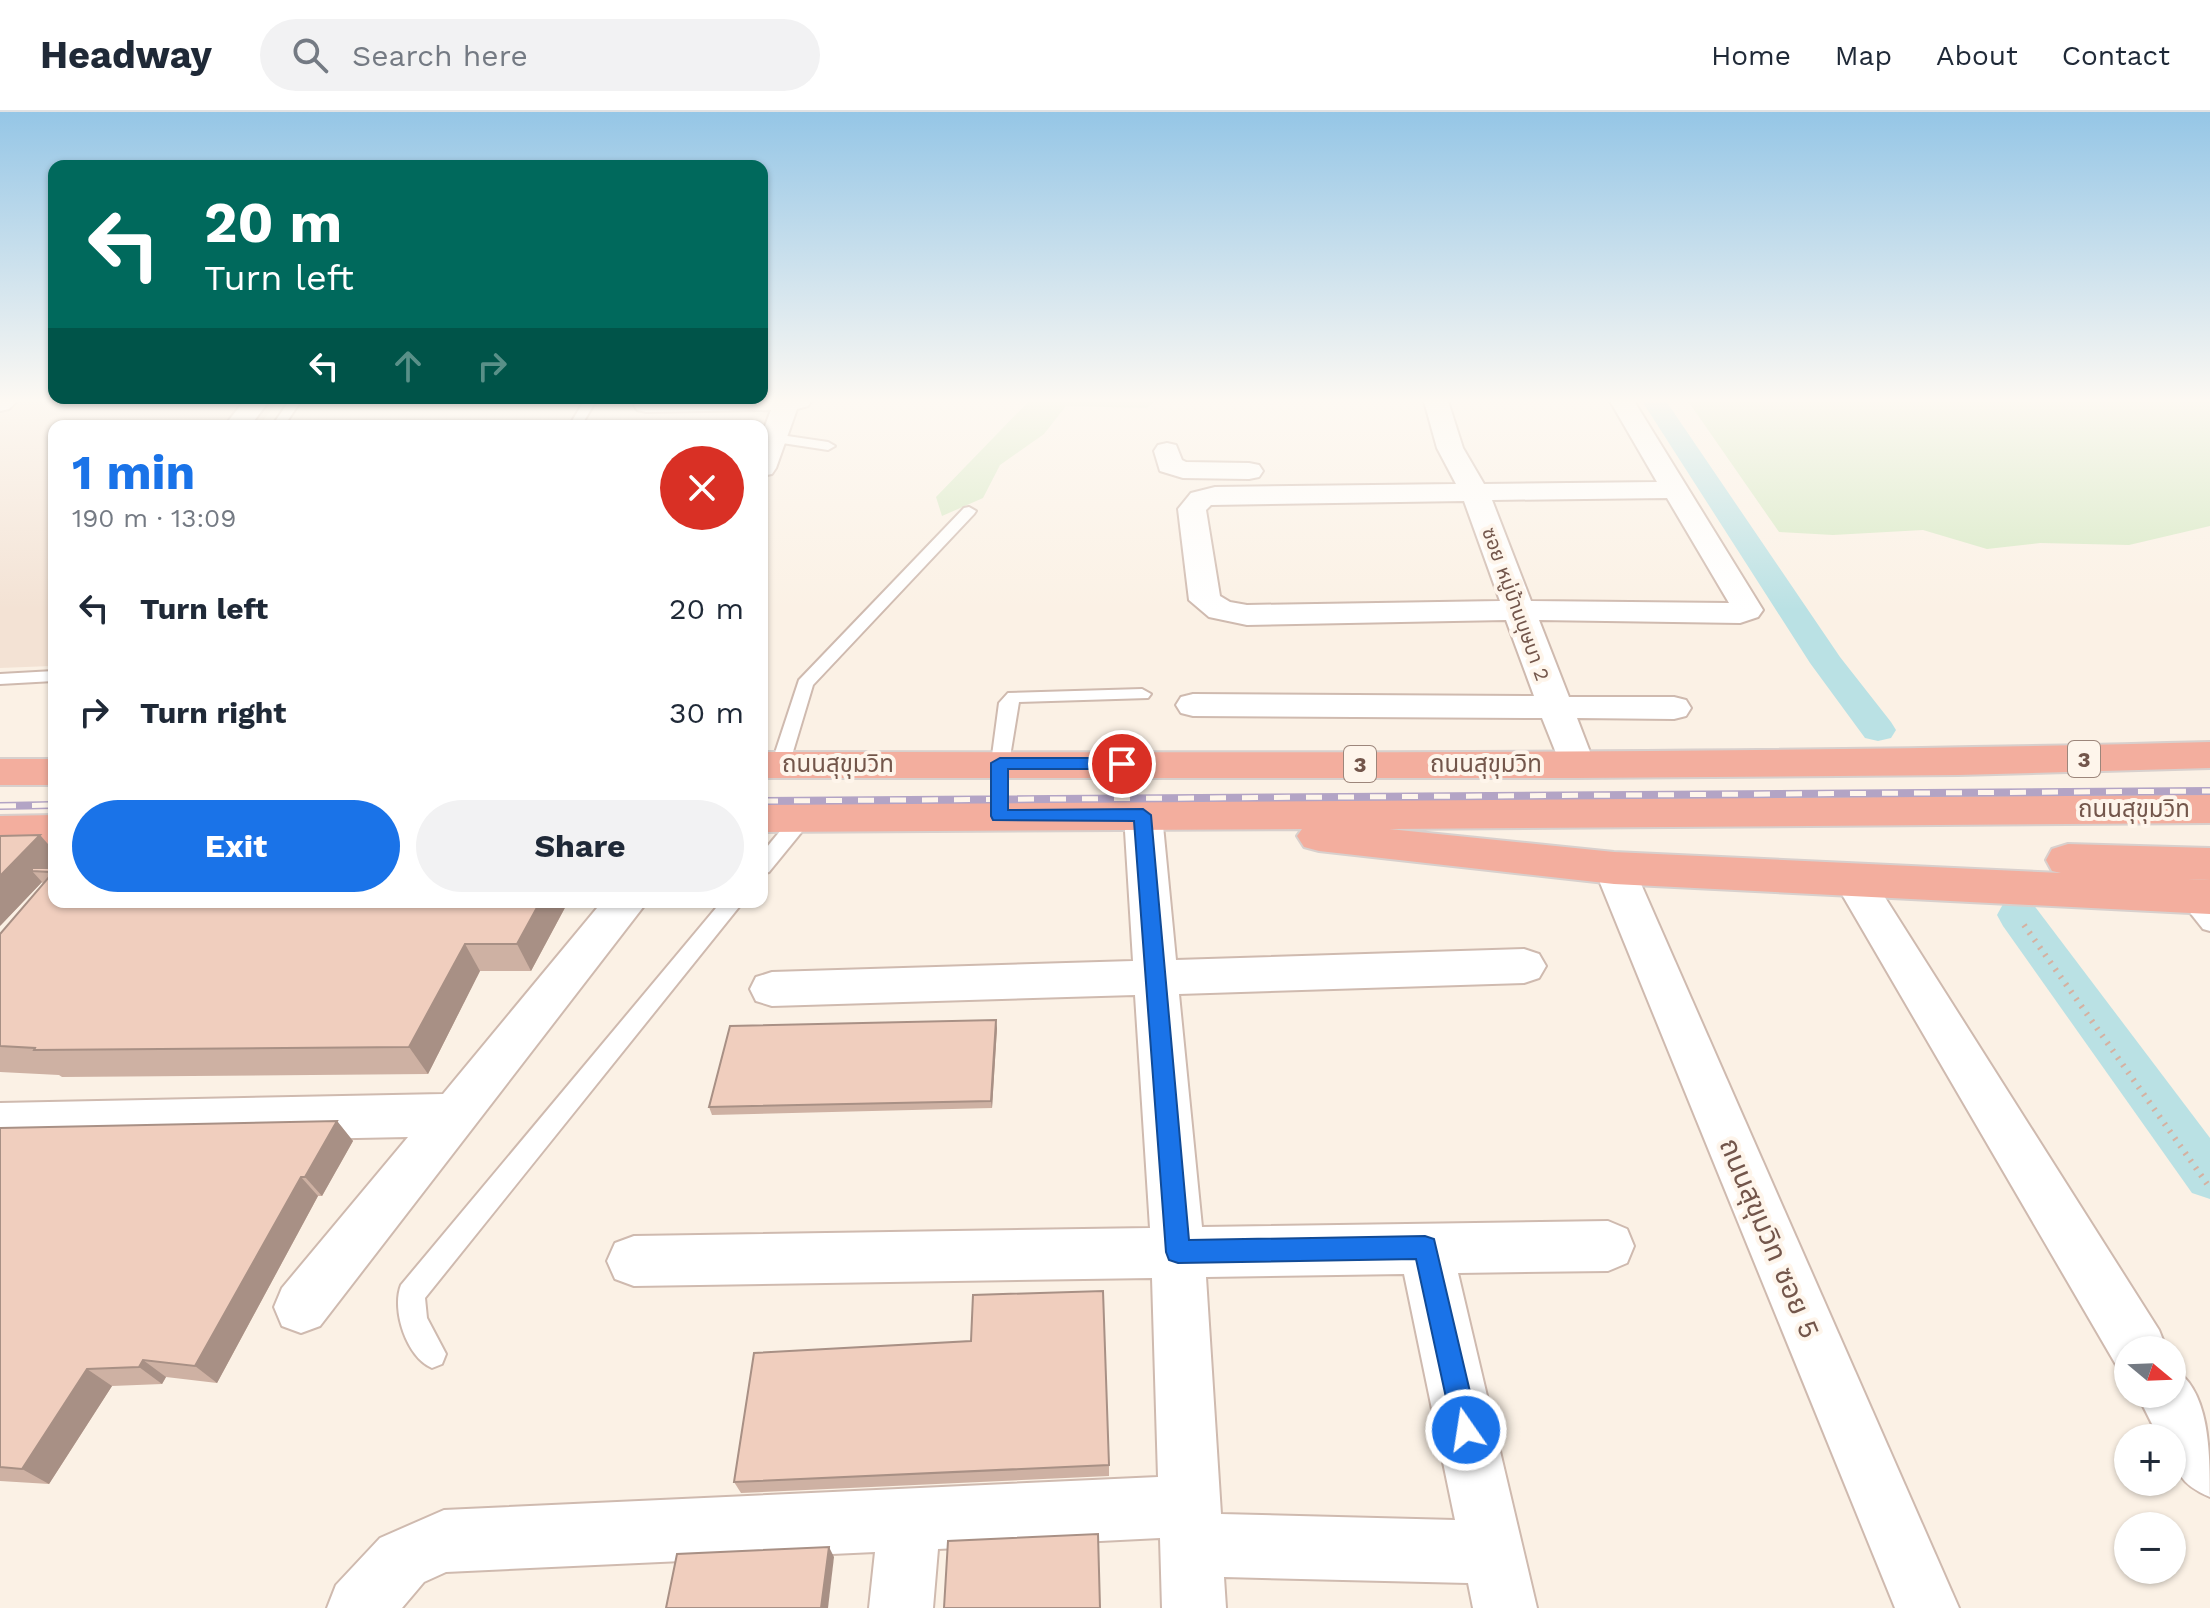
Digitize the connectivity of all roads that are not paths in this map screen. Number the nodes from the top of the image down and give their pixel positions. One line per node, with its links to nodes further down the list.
1 (1220, 471): 4 (street)
2 (1456, 471): 4 (street)
3 (1664, 471): 5 (street)
4 (1457, 476): 5 (street); 7 (street); 7 (street)
5 (1670, 481): 7 (street)
6 (969, 511): 17 (lane)
7 (1504, 610): 12 (street)
8 (48, 676): 9 (lane)
9 (0, 679)
10 (1142, 694): 15 (lane)
11 (1193, 705): 12 (street)
12 (1542, 707): 13 (street); 16 (street)
13 (1674, 708)
14 (2210, 755): 16 (highway, ถนนสุขุมวิท / 3)
15 (1000, 763): 16 (highway, ถนนสุขุมวิท / 3); 17 (highway, ถนนสุขุมวิท / 3); 23 (highway)
16 (1563, 764)
17 (771, 765)
18 (0, 772): 19 (highway)
19 (48, 772)
20 (2210, 809): 21 (highway, ถนนสุขุมวิท / 3)
21 (1206, 814): 22 (highway, ถนนสุขุมวิท / 3); 30 (highway)
22 (1147, 815): 23 (highway, ถนนสุขุมวิท / 3); 28 (highway); 34 (street)
23 (999, 816): 24 (highway, ถนนสุขุมวิท / 3)
24 (782, 818): 27 (lane)
25 (48, 830): 26 (highway)
26 (0, 831)
27 (768, 852)
28 (1614, 868): 29 (highway); 53 (street, ถนนสุขุมวิท ซอย 5)
29 (1853, 879): 30 (highway); 43 (street)
30 (2204, 895)
31 (621, 908): 36 (street)
32 (728, 908): 44 (lane)
33 (1524, 966): 34 (street)
34 (1154, 978): 35 (street); 40 (street)
35 (772, 989)
36 (453, 1115): 37 (street); 42 (street)
37 (0, 1124)
38 (1608, 1246): 39 (street)
39 (1425, 1247): 40 (street); 49 (street)
40 (1178, 1252): 41 (street); 48 (street)
41 (634, 1261)
42 (301, 1307)
43 (2130, 1336)
44 (432, 1354)
45 (2174, 1408): 46 (street)
46 (2210, 1467)
47 (909, 1519): 48 (street); 50 (street); 51 (street)
48 (1189, 1526): 49 (street); 52 (street)
49 (1499, 1580)
50 (359, 1608)
51 (901, 1608)
52 (1194, 1608)
53 (1927, 1608)

